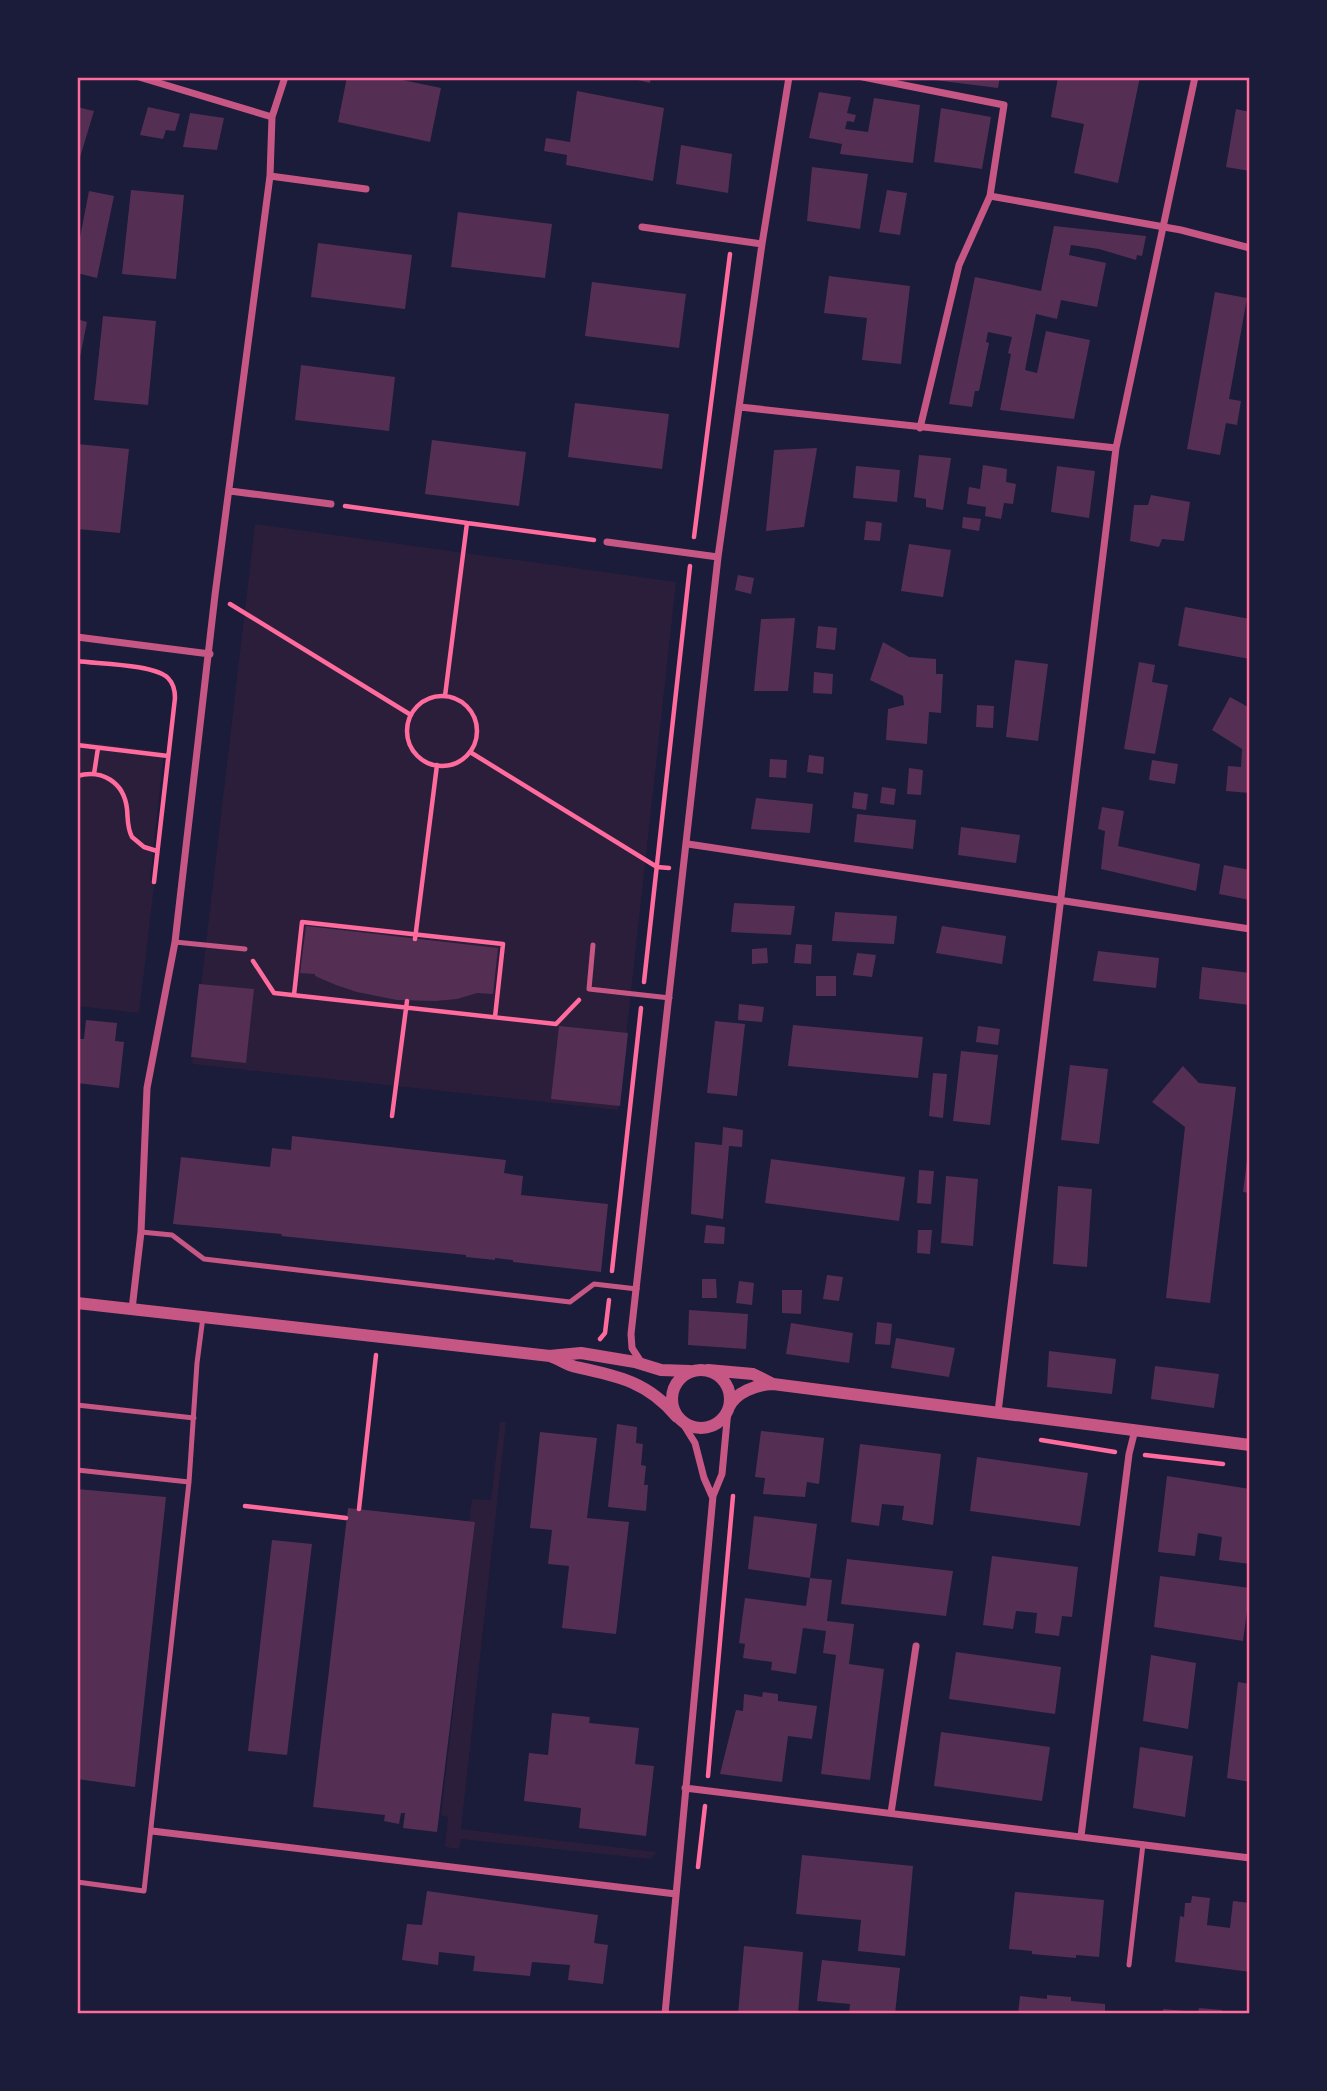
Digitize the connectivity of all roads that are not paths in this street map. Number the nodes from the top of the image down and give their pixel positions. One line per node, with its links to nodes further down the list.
1 (139, 77): 6 (street)
2 (285, 77): 6 (street)
3 (789, 77): 12 (street)
4 (863, 77): 9 (street)
5 (1195, 77): 11 (street)
6 (272, 117): 7 (street)
7 (270, 176): 8 (street); 17 (street)
8 (366, 189)
9 (990, 196): 11 (street); 15 (street)
10 (642, 227): 12 (street)
11 (1164, 228): 13 (street); 16 (street)
12 (762, 244): 14 (street)
13 (1250, 248)
14 (740, 407): 15 (street); 20 (street)
15 (920, 428): 16 (street)
16 (1116, 448): 24 (street)
17 (230, 491): 18 (street); 22 (street)
18 (331, 504)
19 (607, 542): 20 (street)
20 (719, 557): 23 (street)
21 (77, 637): 22 (street)
22 (210, 654): 26 (street)
23 (688, 844): 24 (street); 29 (street)
24 (1059, 901): 25 (street); 41 (street)
25 (1250, 929)
26 (175, 942): 28 (lane); 30 (street)
27 (593, 945): 29 (lane)
28 (245, 949)
29 (670, 998): 31 (street)
30 (141, 1232): 31 (lane); 33 (street)
31 (637, 1289): 36 (street)
32 (77, 1303): 33 (street)
33 (132, 1309): 34 (street)
34 (203, 1317): 35 (street); 42 (lane)
35 (546, 1356): 36 (street); 43 (street)
36 (647, 1366): 37 (street)
37 (702, 1370): 38 (street); 40 (street); 43 (street)
38 (774, 1384): 40 (street); 41 (street)
39 (77, 1405): 42 (lane)
40 (728, 1409): 43 (street); 48 (street)
41 (998, 1412): 44 (street)
42 (194, 1418): 47 (lane)
43 (680, 1419): 48 (street)
44 (1135, 1430): 45 (street); 53 (street)
45 (1250, 1445)
46 (77, 1470): 47 (lane)
47 (189, 1482): 52 (lane)
48 (712, 1500): 50 (street)
49 (916, 1646): 51 (street)
50 (685, 1788): 51 (street); 57 (street)
51 (891, 1813): 53 (street)
52 (152, 1831): 56 (lane); 57 (street)
53 (1081, 1836): 54 (street)
54 (1143, 1844): 55 (street); 58 (lane)
55 (1250, 1858)
56 (77, 1882)
57 (676, 1894): 59 (street)
58 (1129, 1965)
59 (665, 2014)

